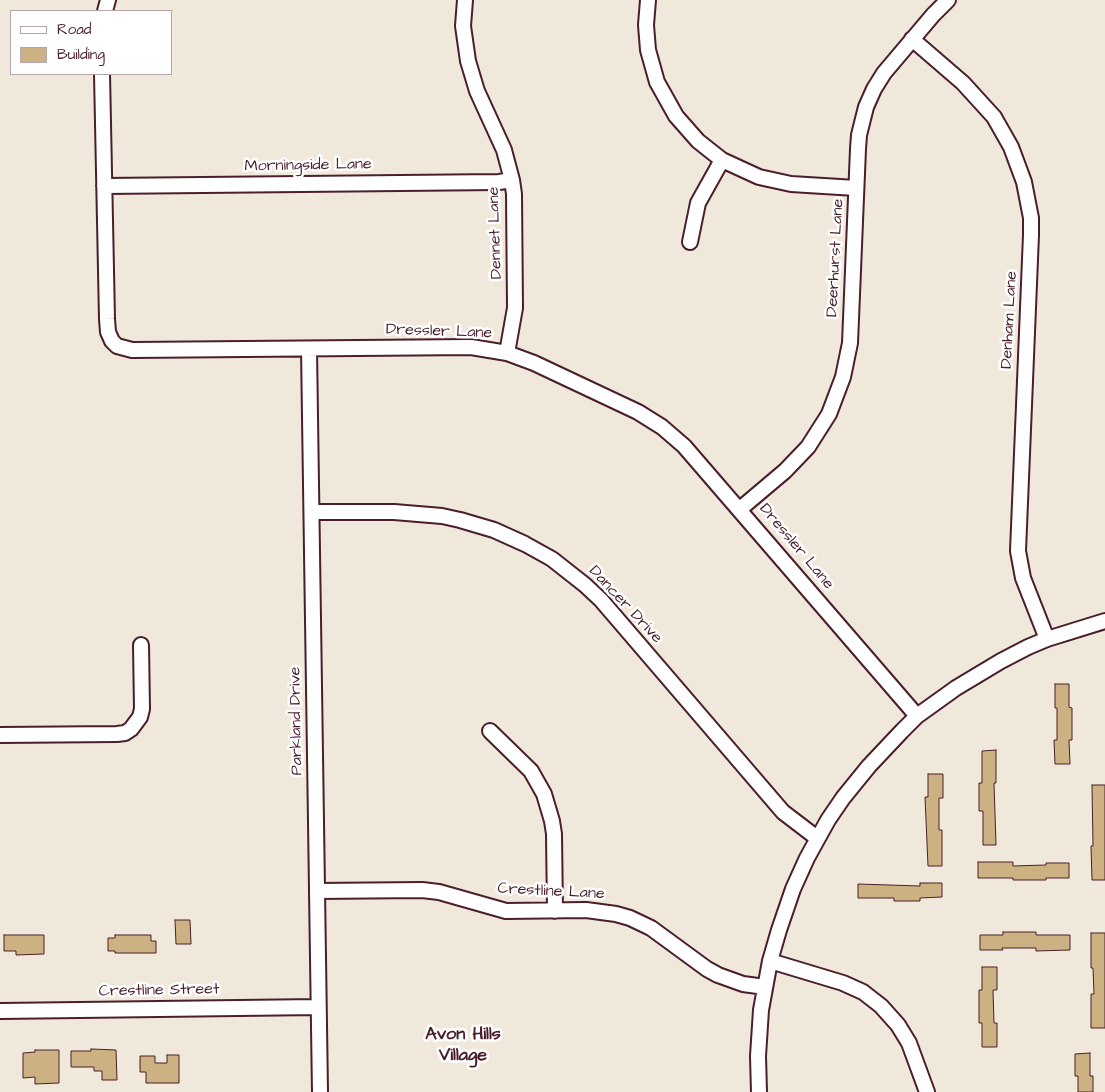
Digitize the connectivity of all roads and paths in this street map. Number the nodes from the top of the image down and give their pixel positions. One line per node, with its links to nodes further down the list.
1 (465, 0): 7 (street, Dennet Lane)
2 (648, 0): 6 (street)
3 (948, 0): 4 (street, Deerhurst Lane)
4 (912, 39): 9 (street, Deerhurst Lane); 16 (street, Denham Lane)
5 (102, 75): 8 (street, Dressler Lane)
6 (722, 160): 9 (street); 10 (street)
7 (512, 180): 8 (street, Morningside Lane); 12 (street, Dennet Lane)
8 (104, 186): 11 (street, Dressler Lane)
9 (856, 188): 13 (street, Deerhurst Lane)
10 (690, 242)
11 (309, 349): 12 (street, Dressler Lane); 14 (street, Parkland Drive)
12 (507, 353): 13 (street, Dressler Lane)
13 (740, 509): 18 (street, Dressler Lane)
14 (312, 512): 21 (street, Dancer Drive); 22 (street, Parkland Drive)
15 (1105, 621): 16 (street)
16 (1047, 639): 18 (street)
17 (141, 645): 20 (street)
18 (917, 716): 21 (street)
19 (490, 732): 23 (street)
20 (0, 735)
21 (817, 838): 24 (street)
22 (317, 891): 23 (street, Crestline Lane); 26 (street, Parkland Drive)
23 (555, 911): 25 (street, Crestline Lane)
24 (770, 961): 25 (street); 30 (street)
25 (765, 987): 29 (street)
26 (318, 1007): 27 (street, Crestline Street); 28 (street, Parkland Drive)
27 (0, 1011)
28 (320, 1092)
29 (759, 1092)
30 (927, 1092)

